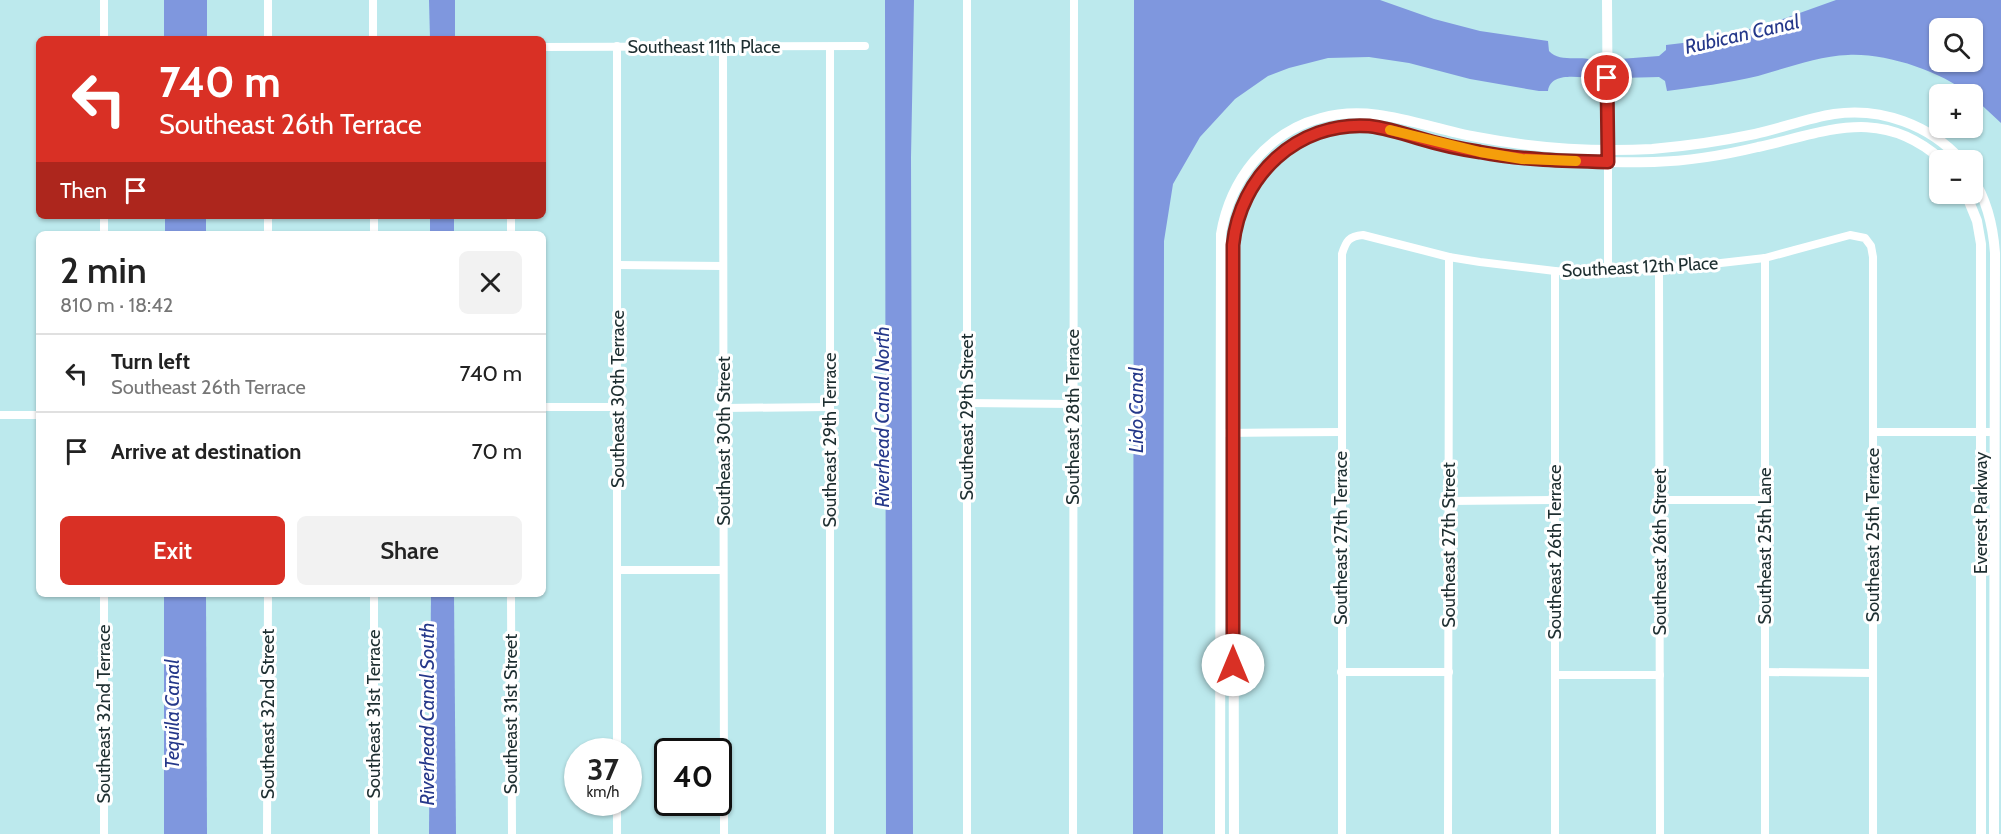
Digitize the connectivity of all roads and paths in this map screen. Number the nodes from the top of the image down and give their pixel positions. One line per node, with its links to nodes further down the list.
1 (104, 0): 7 (street)
2 (268, 0): 8 (street)
3 (373, 0): 9 (street)
4 (967, 0): 34 (street, Southeast 29th Street)
5 (1074, 0): 35 (street, Southeast 28th Terrace)
6 (1607, 0): 17 (street)
7 (104, 36)
8 (268, 36)
9 (373, 36)
10 (617, 46): 12 (street, Southeast 11th Place); 13 (street, Southeast 11th Place); 29 (street, Southeast 30th Terrace)
11 (865, 46): 14 (street, Southeast 11th Place)
12 (546, 47)
13 (723, 47): 14 (street, Southeast 11th Place); 30 (street, Southeast 30th Street)
14 (830, 47): 38 (street, Southeast 29th Terrace)
15 (1807, 121): 16 (street); 17 (street); 18 (street)
16 (1810, 134): 19 (street); 20 (street)
17 (1608, 150): 20 (street); 25 (street)
18 (1950, 150)
19 (1929, 151)
20 (1608, 162): 26 (street); 33 (street)
21 (1983, 197): 45 (street, Everest Parkway)
22 (1970, 204): 44 (street, Everest Parkway)
23 (1865, 238): 28 (street, Southeast 12th Place); 43 (street, Southeast 25th Terrace)
24 (1346, 242): 27 (street, Southeast 12th Place); 42 (street, Southeast 27th Terrace)
25 (1220, 245): 26 (street); 46 (street)
26 (1233, 245): 47 (street)
27 (1449, 257): 32 (street, Southeast 12th Place); 51 (street, Southeast 27th Street)
28 (1764, 258): 31 (street, Southeast 12th Place); 50 (street, Southeast 25th Lane)
29 (618, 265): 30 (street); 37 (street, Southeast 30th Terrace)
30 (723, 266): 39 (street, Southeast 30th Street)
31 (1659, 269): 33 (street, Southeast 12th Place); 49 (street, Southeast 26th Street)
32 (1555, 271): 33 (street, Southeast 12th Place); 48 (street, Southeast 26th Terrace)
33 (1608, 271)
34 (967, 404): 35 (street); 75 (street, Southeast 29th Street)
35 (1074, 404): 76 (street, Southeast 28th Terrace)
36 (546, 407): 37 (street)
37 (618, 407): 52 (street, Southeast 30th Terrace)
38 (830, 407): 39 (street); 74 (street, Southeast 29th Terrace)
39 (724, 408): 53 (street, Southeast 30th Street)
40 (0, 415): 41 (street)
41 (36, 415)
42 (1341, 432): 47 (street); 58 (street, Southeast 27th Terrace)
43 (1873, 432): 44 (street); 61 (street, Southeast 25th Terrace)
44 (1981, 432): 45 (street); 65 (street, Everest Parkway)
45 (1995, 432): 66 (street, Everest Parkway)
46 (1221, 433): 47 (street); 77 (street)
47 (1234, 433): 78 (street)
48 (1555, 500): 51 (street); 62 (street, Southeast 26th Terrace)
49 (1660, 500): 50 (street); 63 (street, Southeast 26th Street)
50 (1765, 500): 60 (street, Southeast 25th Lane)
51 (1449, 501): 59 (street, Southeast 27th Street)
52 (618, 570): 53 (street); 64 (street, Southeast 30th Terrace)
53 (723, 570): 73 (street, Southeast 30th Street)
54 (104, 597): 68 (street, Southeast 32nd Terrace)
55 (268, 597): 69 (street, Southeast 32nd Street)
56 (374, 597): 70 (street, Southeast 31st Terrace)
57 (511, 597): 71 (street, Southeast 31st Street)
58 (1341, 672): 59 (street); 79 (street, Southeast 27th Terrace)
59 (1449, 672): 80 (street, Southeast 27th Street)
60 (1765, 672): 61 (street); 83 (street, Southeast 25th Lane)
61 (1872, 673): 84 (street, Southeast 25th Terrace)
62 (1555, 675): 63 (street); 81 (street, Southeast 26th Terrace)
63 (1660, 675): 82 (street, Southeast 26th Street)
64 (617, 738)
65 (1981, 762): 66 (street); 85 (street, Everest Parkway)
66 (1994, 762): 86 (street, Everest Parkway)
67 (617, 816): 72 (street)
68 (104, 834)
69 (267, 834)
70 (374, 834)
71 (512, 834)
72 (617, 834)
73 (724, 834)
74 (830, 834)
75 (967, 834)
76 (1073, 834)
77 (1220, 834)
78 (1234, 834)
79 (1342, 834)
80 (1448, 834)
81 (1555, 834)
82 (1660, 834)
83 (1765, 834)
84 (1873, 834)
85 (1981, 834)
86 (1994, 834)

